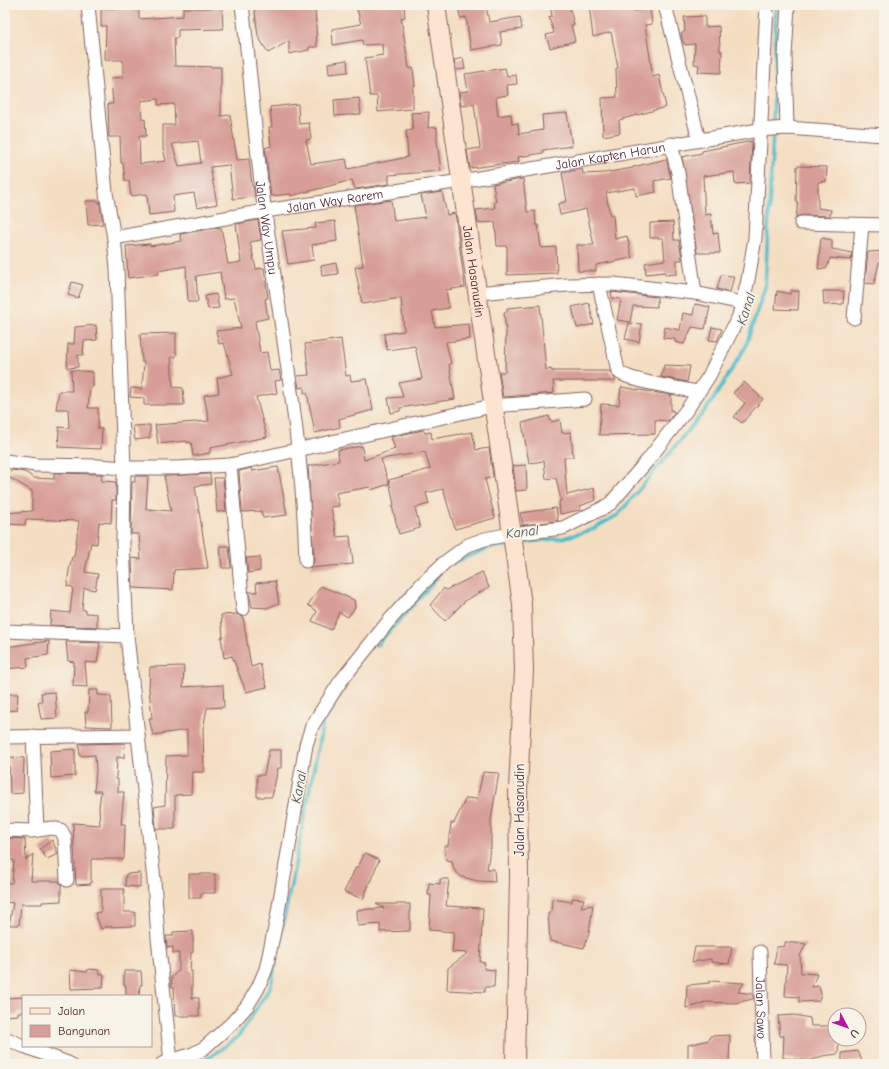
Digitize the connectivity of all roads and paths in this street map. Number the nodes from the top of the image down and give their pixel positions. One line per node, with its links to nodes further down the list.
1 (88, 5): 17 (street)
2 (242, 5): 13 (street, Jalan Way Umpu)
3 (436, 5): 12 (main road, Jalan Hasanudin)
4 (665, 5): 10 (street)
5 (767, 5): 8 (street)
6 (788, 5): 7 (street)
7 (784, 128): 8 (street, Jalan Kapten Harun); 9 (street, Jalan Kapten Harun)
8 (761, 130): 10 (street, Jalan Kapten Harun); 21 (street)
9 (884, 135)
10 (699, 140): 11 (street, Jalan Kapten Harun)
11 (672, 144): 12 (street, Jalan Kapten Harun); 20 (street)
12 (461, 181): 13 (street, Jalan Way Rarem); 19 (main road, Jalan Hasanudin)
13 (264, 211): 17 (street, Jalan Way Rarem); 26 (street, Jalan Way Umpu)
14 (801, 223): 15 (street)
15 (862, 225): 16 (street); 22 (street)
16 (884, 225)
17 (114, 238): 29 (street)
18 (599, 284): 19 (street); 20 (street); 23 (street)
19 (477, 293): 25 (main road, Jalan Hasanudin)
20 (695, 293): 21 (street)
21 (742, 303): 23 (street)
22 (854, 318)
23 (698, 392): 30 (street)
24 (585, 399): 25 (street)
25 (492, 406): 26 (street); 30 (main road, Jalan Hasanudin)
26 (299, 450): 28 (street); 31 (street, Jalan Way Umpu)
27 (5, 461): 29 (street)
28 (230, 465): 29 (street); 32 (street)
29 (124, 468): 34 (street)
30 (512, 536): 45 (street); 47 (main road, Jalan Hasanudin)
31 (306, 561)
32 (243, 609)
33 (5, 631): 34 (street)
34 (127, 636): 35 (street)
35 (138, 735): 36 (street); 45 (street)
36 (33, 736): 37 (street); 39 (street)
37 (5, 737)
38 (5, 830): 39 (street)
39 (38, 830): 40 (street)
40 (67, 880)
41 (760, 952): 48 (street, Jalan Sawo)
42 (5, 1038): 43 (street)
43 (22, 1046)
44 (26, 1047): 46 (street)
45 (166, 1063)
46 (70, 1064)
47 (515, 1064)
48 (763, 1064)

